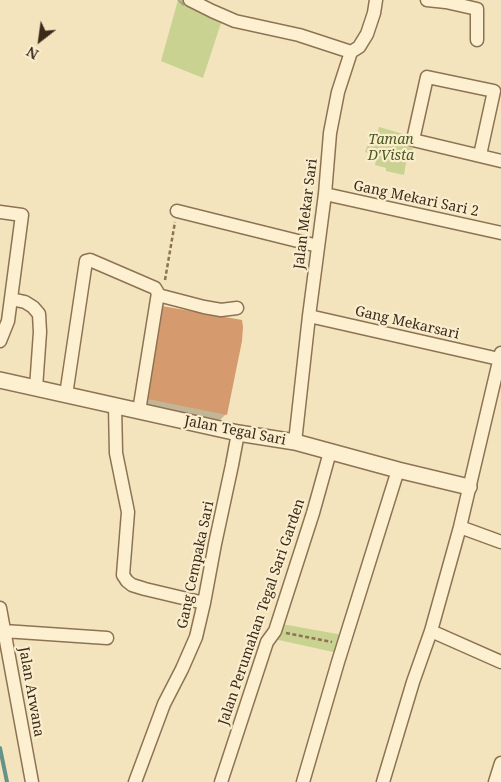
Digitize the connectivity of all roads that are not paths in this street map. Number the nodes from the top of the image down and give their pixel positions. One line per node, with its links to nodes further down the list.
1 (190, 0): 5 (street)
2 (376, 0): 5 (street, Jalan Mekar Sari)
3 (427, 0): 4 (street)
4 (477, 40)
5 (350, 52): 8 (street, Jalan Mekar Sari)
6 (480, 155): 6 (street); 7 (street)
7 (501, 160)
8 (325, 194): 11 (street, Gang Mekari Sari 2); 12 (street, Jalan Mekar Sari)
9 (177, 211): 12 (street)
10 (0, 212): 14 (street)
11 (501, 233)
12 (318, 246): 16 (street, Jalan Mekar Sari)
13 (160, 296): 15 (street); 22 (street); 24 (street)
14 (11, 298): 17 (street); 20 (street)
15 (237, 308)
16 (308, 316): 18 (street, Gang Mekarsari); 26 (street, Jalan Mekar Sari)
17 (0, 341)
18 (500, 356): 21 (street)
19 (0, 380): 20 (street, Jalan Tegal Sari)
20 (36, 388): 22 (street, Jalan Tegal Sari)
21 (496, 394): 29 (street)
22 (66, 395): 23 (street, Jalan Tegal Sari)
23 (115, 406): 24 (street, Jalan Tegal Sari); 32 (street)
24 (139, 411): 25 (street, Jalan Tegal Sari)
25 (238, 433): 26 (street, Jalan Tegal Sari); 32 (street, Gang Cempaka Sari)
26 (295, 442): 27 (street, Jalan Tegal Sari)
27 (330, 452): 28 (street, Jalan Tegal Sari); 40 (street, Jalan Perumahan Tegal Sari Garden)
28 (398, 470): 29 (street, Jalan Tegal Sari); 41 (street)
29 (469, 487): 30 (street)
30 (460, 527): 31 (street); 34 (street)
31 (501, 542)
32 (204, 604): 39 (street, Gang Cempaka Sari)
33 (2, 620): 35 (street); 38 (street, Jalan Arwana)
34 (431, 632): 36 (street); 42 (street)
35 (107, 638)
36 (501, 662)
37 (501, 763): 43 (street)
38 (32, 782)
39 (135, 782)
40 (220, 782)
41 (303, 782)
42 (383, 782)
43 (495, 782)

